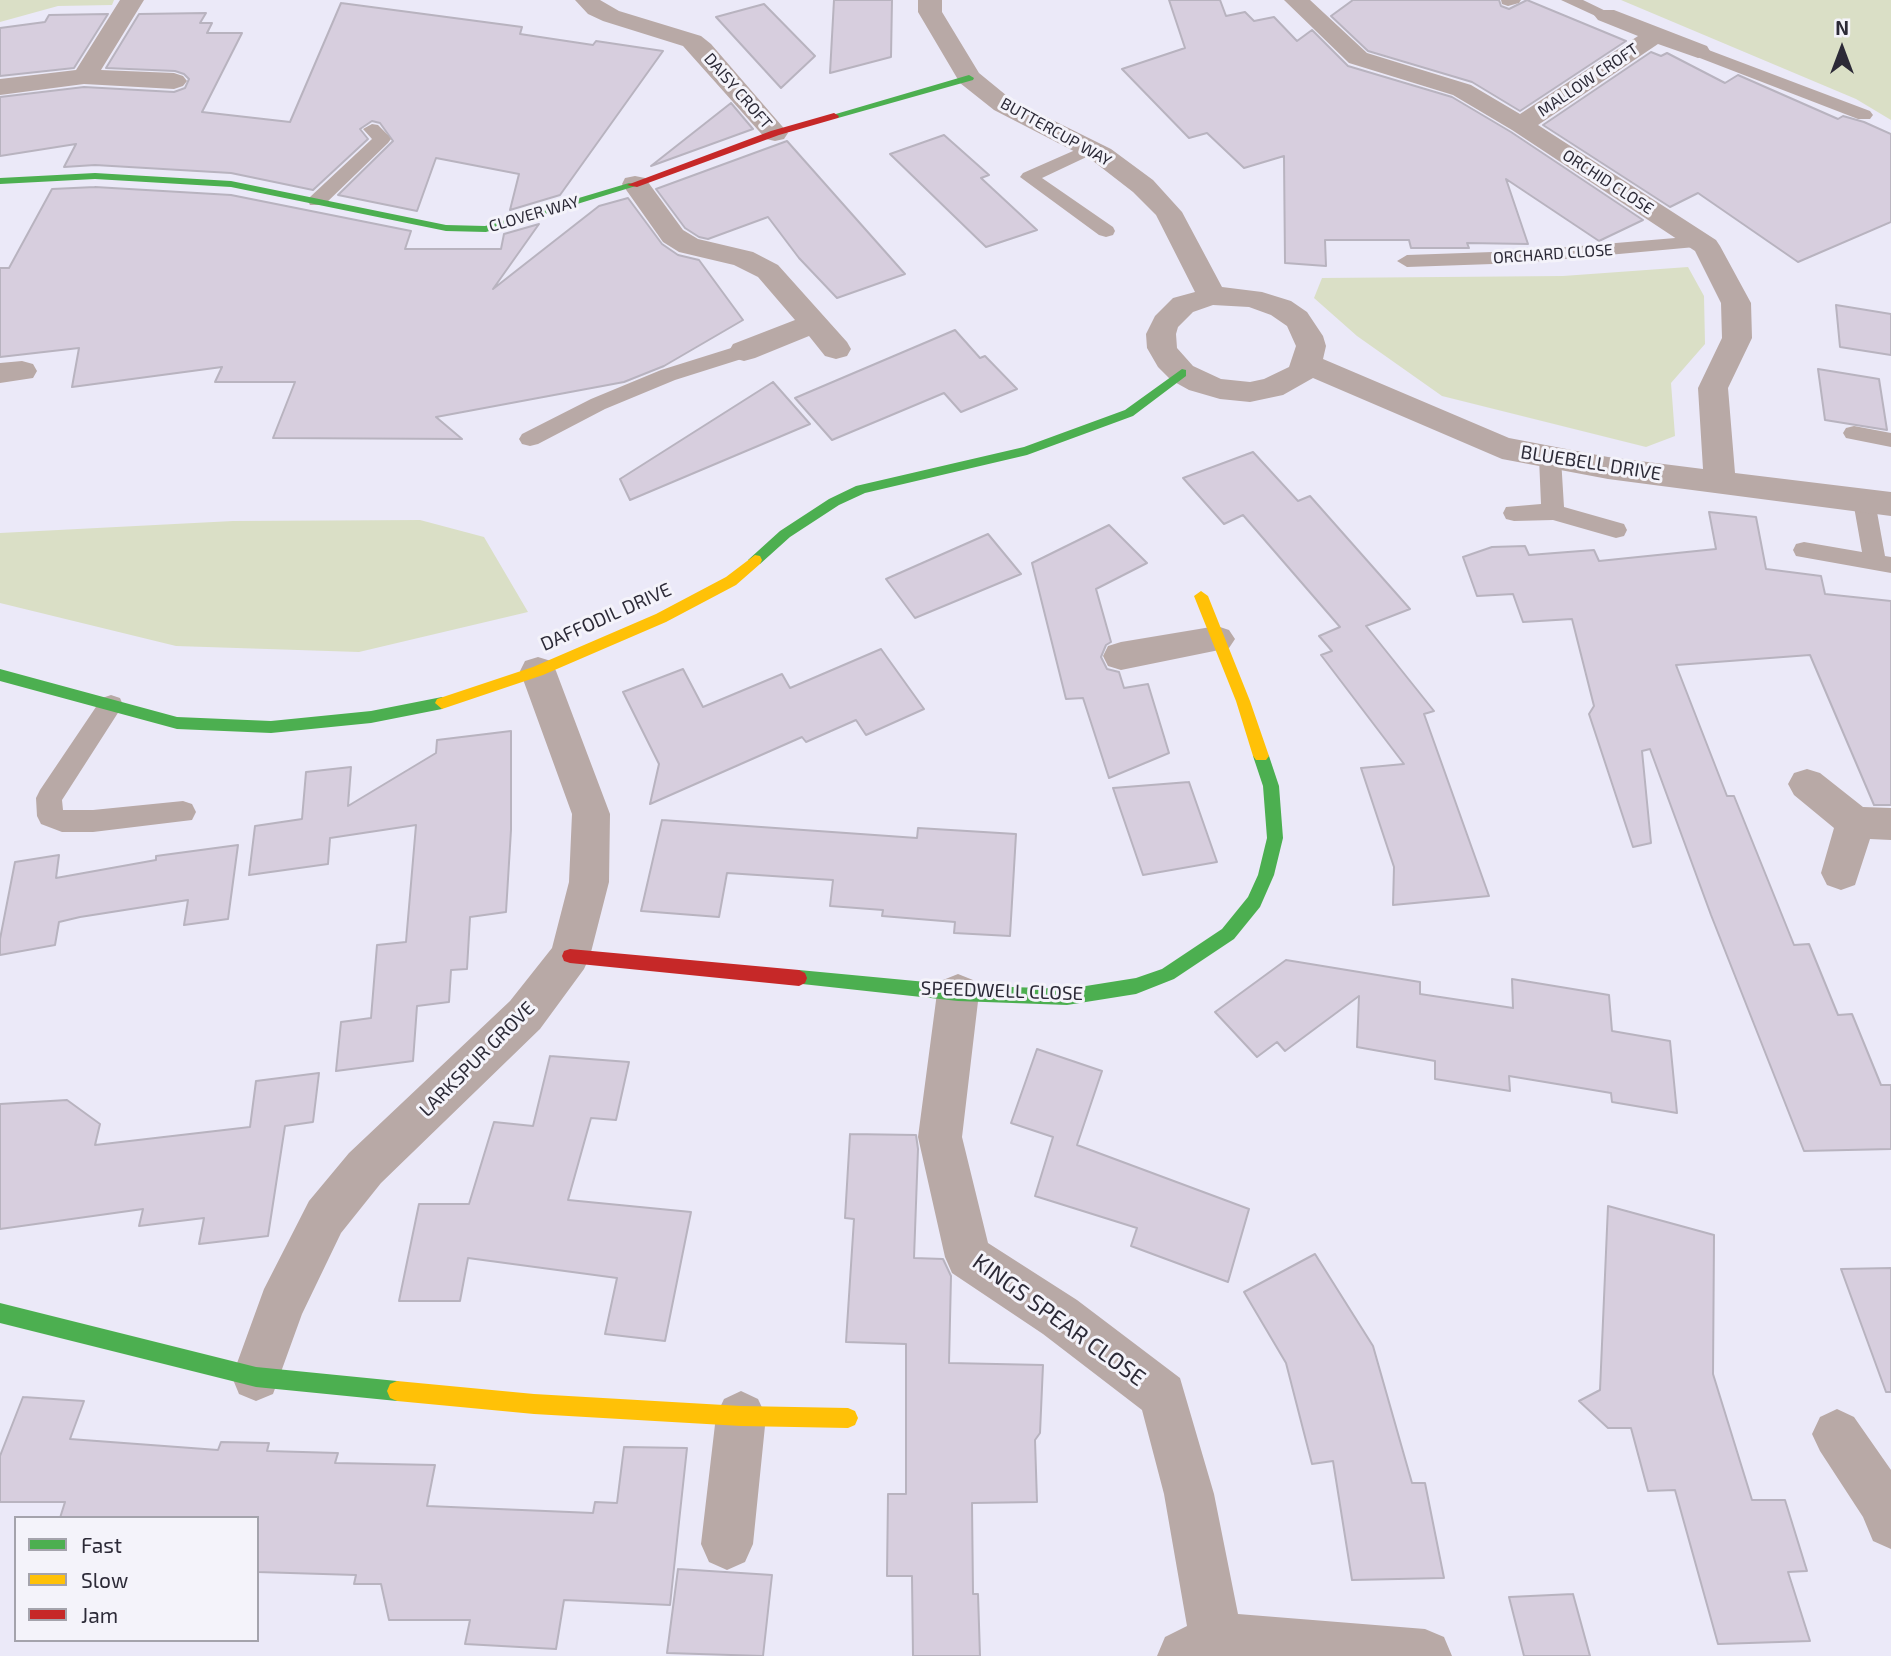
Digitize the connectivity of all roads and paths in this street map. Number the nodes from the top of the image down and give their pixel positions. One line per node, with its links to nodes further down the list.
1 (132, 0): 9 (street)
2 (587, 0): 16 (street, DAISY CROFT)
3 (930, 0): 10 (street, BUTTERCUP WAY)
4 (1296, 0): 14 (street, ORCHID CLOSE)
5 (1569, 0): 6 (lane)
6 (1606, 15): 7 (street, MALLOW CROFT)
7 (1655, 35): 8 (street, MALLOW CROFT); 14 (street, MALLOW CROFT)
8 (1698, 51): 13 (lane)
9 (84, 77): 11 (street); 12 (street)
10 (969, 78): 16 (street, CLOVER WAY); 17 (street, BUTTERCUP WAY)
11 (174, 81)
12 (0, 87)
13 (1864, 116)
14 (1521, 125): 22 (street, ORCHID CLOSE)
15 (372, 129): 20 (lane)
16 (775, 133): 19 (street, CLOVER WAY)
17 (1088, 149): 21 (lane); 24 (street, BUTTERCUP WAY)
18 (0, 181): 20 (street, CLOVER WAY)
19 (635, 184): 20 (street, CLOVER WAY); 25 (street)
20 (317, 201)
21 (1106, 232)
22 (1699, 242): 23 (lane, ORCHARD CLOSE); 34 (street, ORCHID CLOSE)
23 (1407, 261)
24 (1212, 296): 28 (street); 29 (street)
25 (813, 324): 26 (street); 27 (street)
26 (836, 349)
27 (744, 351): 31 (lane)
28 (1307, 364): 29 (street); 33 (street, BLUEBELL DRIVE)
29 (1182, 373): 44 (street, DAFFODIL DRIVE)
30 (1854, 433): 32 (lane)
31 (530, 439)
32 (1891, 440)
33 (1550, 458): 34 (street, BLUEBELL DRIVE); 36 (lane)
34 (1720, 482): 35 (street, BLUEBELL DRIVE)
35 (1877, 503): 40 (lane)
36 (1553, 512): 37 (lane); 38 (lane)
37 (1514, 513)
38 (1616, 530)
39 (1804, 550): 40 (lane)
40 (1883, 564)
41 (1201, 596): 42 (street, SPEEDWELL CLOSE)
42 (1217, 639): 43 (street); 52 (street, SPEEDWELL CLOSE)
43 (1121, 656)
44 (538, 671): 46 (street, DAFFODIL DRIVE); 51 (street, LARKSPUR GROVE)
45 (0, 676): 46 (street, DAFFODIL DRIVE)
46 (111, 705): 48 (lane)
47 (1807, 784): 49 (street)
48 (183, 812)
49 (1873, 823): 50 (street)
50 (1840, 873)
51 (570, 956): 52 (street, SPEEDWELL CLOSE); 54 (street, LARKSPUR GROVE)
52 (958, 993): 60 (street, KINGS SPEAR CLOSE)
53 (0, 1313): 54 (street)
54 (256, 1377): 55 (street)
55 (741, 1416): 56 (street); 59 (street)
56 (848, 1418)
57 (1837, 1434): 58 (street)
58 (1888, 1508)
59 (727, 1544)
60 (1200, 1647): 61 (street, KINGS SPEAR CLOSE)
61 (1425, 1656)

